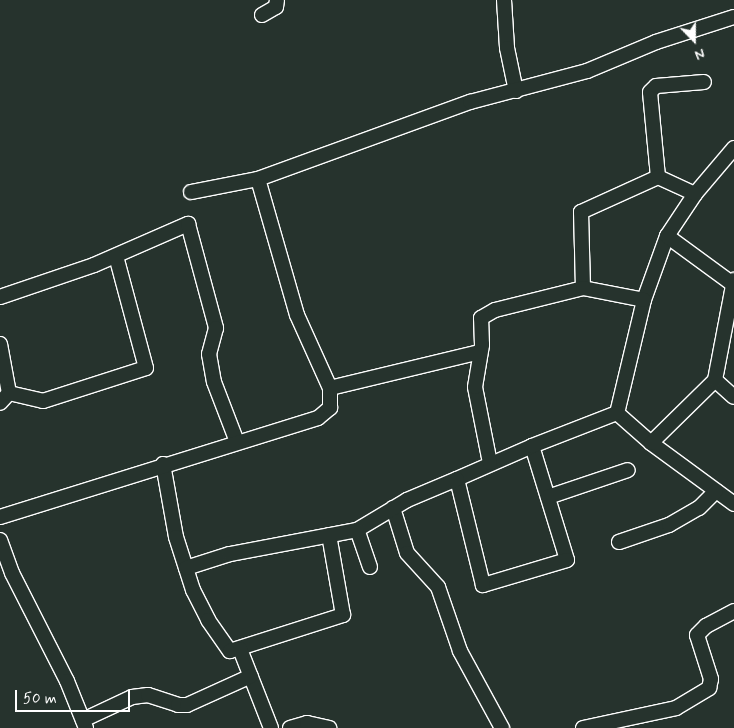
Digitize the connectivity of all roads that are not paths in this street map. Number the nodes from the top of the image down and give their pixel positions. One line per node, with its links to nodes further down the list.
1 (277, 0): 3 (street)
2 (504, 0): 6 (street)
3 (262, 15)
4 (734, 17): 6 (street)
5 (704, 82): 8 (street)
6 (516, 91): 9 (street)
7 (734, 148): 11 (street)
8 (658, 177): 11 (street); 15 (street)
9 (258, 179): 10 (street); 21 (street)
10 (191, 192)
11 (695, 194): 12 (street)
12 (668, 236): 14 (street); 17 (street)
13 (116, 256): 16 (street); 23 (street); 25 (street)
14 (733, 282): 20 (street)
15 (583, 288): 17 (street); 19 (street)
16 (0, 297)
17 (644, 300): 24 (street)
18 (0, 344): 23 (street)
19 (480, 352): 21 (street); 28 (street)
20 (715, 380): 22 (street); 26 (street)
21 (330, 388): 25 (street)
22 (734, 397)
23 (4, 398)
24 (617, 414): 26 (street); 27 (street)
25 (237, 442): 29 (street)
26 (651, 444): 32 (street)
27 (532, 446): 28 (street); 33 (street)
28 (490, 463): 31 (street)
29 (162, 464): 36 (street); 42 (street)
30 (628, 470): 33 (street)
31 (457, 479): 33 (street); 35 (street)
32 (716, 491): 34 (street); 40 (street)
33 (548, 497)
34 (734, 504)
35 (393, 508): 37 (street); 50 (street)
36 (0, 517)
37 (357, 530): 38 (street); 41 (street)
38 (329, 535): 42 (street); 44 (street)
39 (0, 540): 46 (street)
40 (619, 542)
41 (370, 567)
42 (186, 568): 44 (street)
43 (734, 611): 51 (street)
44 (240, 649): 45 (street)
45 (252, 676): 46 (street); 47 (street)
46 (84, 724)
47 (271, 728)
48 (290, 728): 49 (street)
49 (329, 728)
50 (502, 728)
51 (583, 728)

